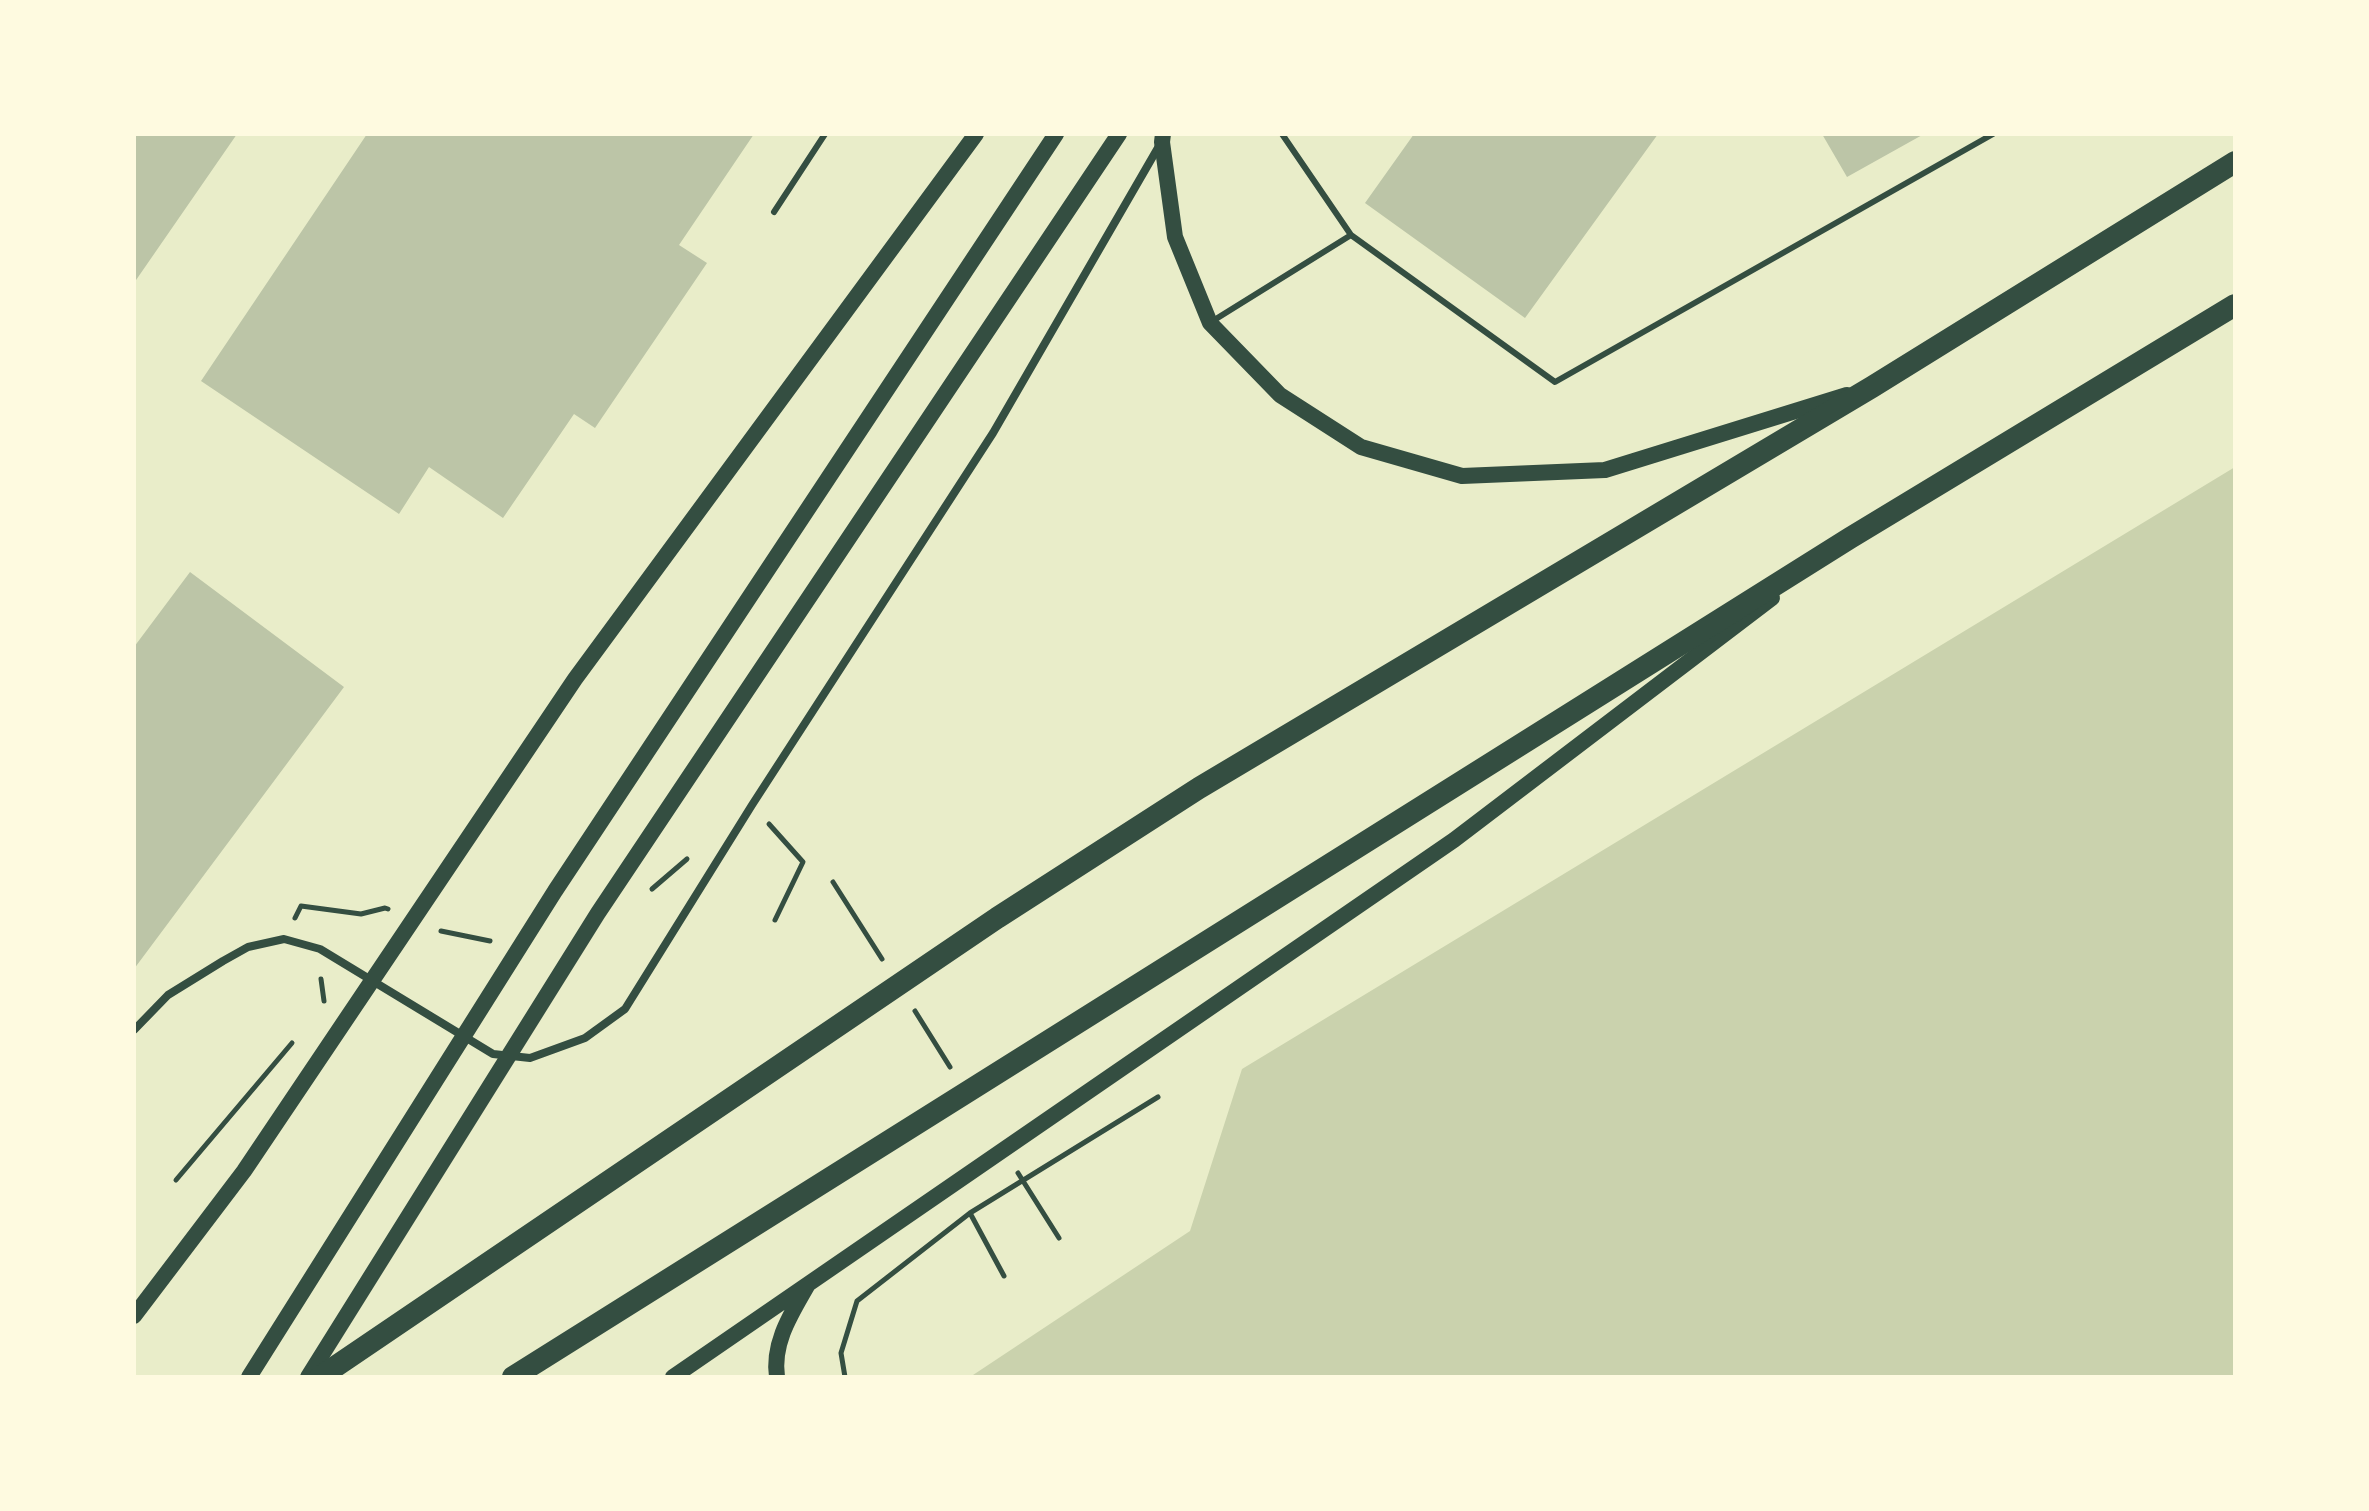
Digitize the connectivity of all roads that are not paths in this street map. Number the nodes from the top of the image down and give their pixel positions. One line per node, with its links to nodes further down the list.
1 (825, 134): 9 (lane)
2 (976, 134): 15 (main road)
3 (1056, 134): 19 (main road)
4 (1119, 134): 20 (main road)
5 (1282, 134): 10 (lane)
6 (1993, 134): 10 (lane)
7 (1162, 138): 12 (main road); 15 (street)
8 (2235, 162): 13 (highway)
9 (774, 212)
10 (1351, 235): 12 (lane)
11 (2235, 305): 14 (highway)
12 (1210, 323): 13 (main road)
13 (1872, 387): 21 (highway)
14 (1850, 538): 17 (main road); 22 (highway)
15 (373, 980): 16 (street); 18 (main road)
16 (134, 1030)
17 (810, 1281): 23 (main road); 24 (main road)
18 (134, 1316)
19 (249, 1377)
20 (308, 1377)
21 (320, 1377)
22 (513, 1377)
23 (673, 1377)
24 (777, 1377)

